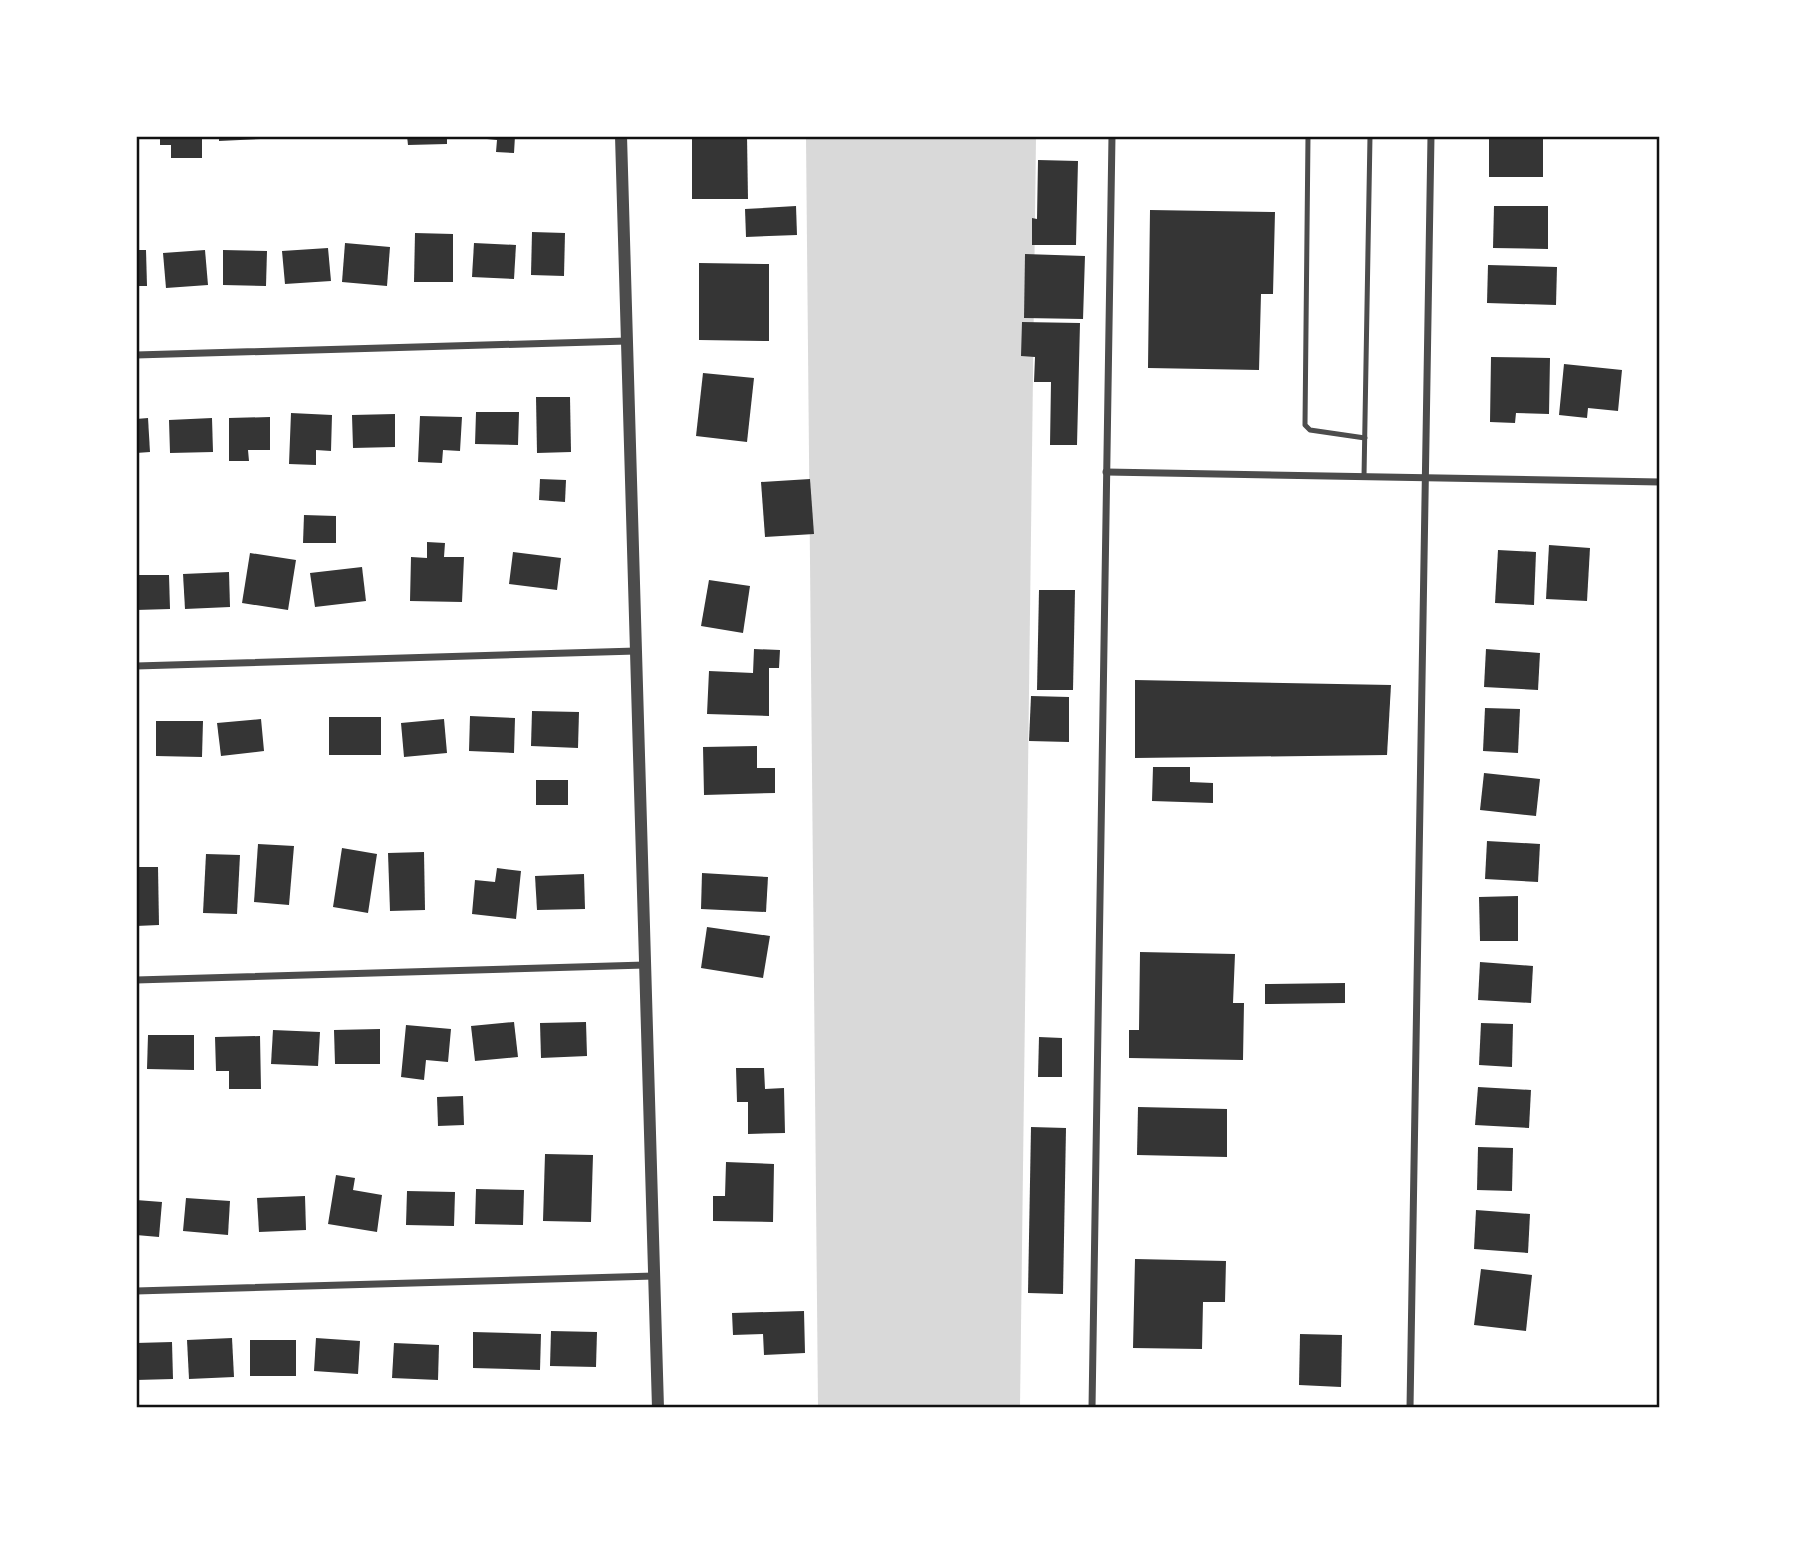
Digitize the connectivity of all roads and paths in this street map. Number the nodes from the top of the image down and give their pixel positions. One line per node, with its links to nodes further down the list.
1 (621, 136): 6 (street)
2 (1112, 136): 9 (street)
3 (1308, 136): 8 (lane)
4 (1370, 136): 8 (lane)
5 (1431, 136): 11 (street)
6 (627, 341): 7 (street); 13 (street)
7 (136, 355)
8 (1365, 438): 10 (lane)
9 (1106, 472): 10 (street); 20 (street)
10 (1364, 477): 11 (street)
11 (1425, 478): 12 (street); 21 (street)
12 (1660, 482)
13 (636, 651): 14 (street); 15 (street)
14 (136, 666)
15 (645, 965): 16 (street); 17 (street)
16 (136, 980)
17 (654, 1276): 18 (street); 19 (street)
18 (136, 1290)
19 (658, 1408)
20 (1092, 1408)
21 (1410, 1408)

